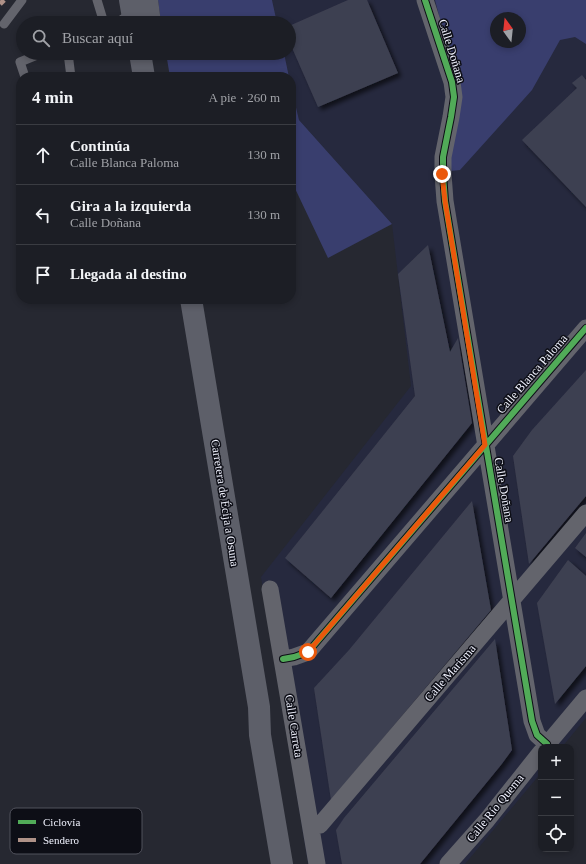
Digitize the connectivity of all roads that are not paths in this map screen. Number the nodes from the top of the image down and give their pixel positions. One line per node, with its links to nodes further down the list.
1 (22, 0): 5 (lane)
2 (97, 0): 4 (lane)
3 (425, 0): 12 (street, Calle Doñana)
4 (102, 16)
5 (4, 24)
6 (25, 60): 8 (lane)
7 (69, 60): 9 (lane)
8 (23, 72)
9 (70, 72)
10 (192, 304): 18 (main road, Carretera de Écija a Osuna)
11 (586, 328): 12 (street, Calle Blanca Paloma)
12 (485, 445): 15 (street, Calle Doñana); 16 (street, Calle Blanca Paloma)
13 (586, 513): 15 (street, Calle Marisma)
14 (270, 589): 16 (street, Calle Carreta)
15 (512, 600): 19 (street, Calle Doñana); 22 (street, Calle Marisma)
16 (283, 659): 22 (street, Calle Carreta)
17 (586, 698): 20 (street, Calle Río Quema)
18 (259, 707): 23 (main road, Carretera de Écija a Osuna); 24 (main road, Carretera de Écija a Osuna)
19 (542, 744)
20 (547, 744)
21 (538, 756): 26 (street, Calle Río Quema)
22 (311, 826): 25 (street, Calle Carreta)
23 (282, 864)
24 (297, 864)
25 (317, 864)
26 (448, 864)

